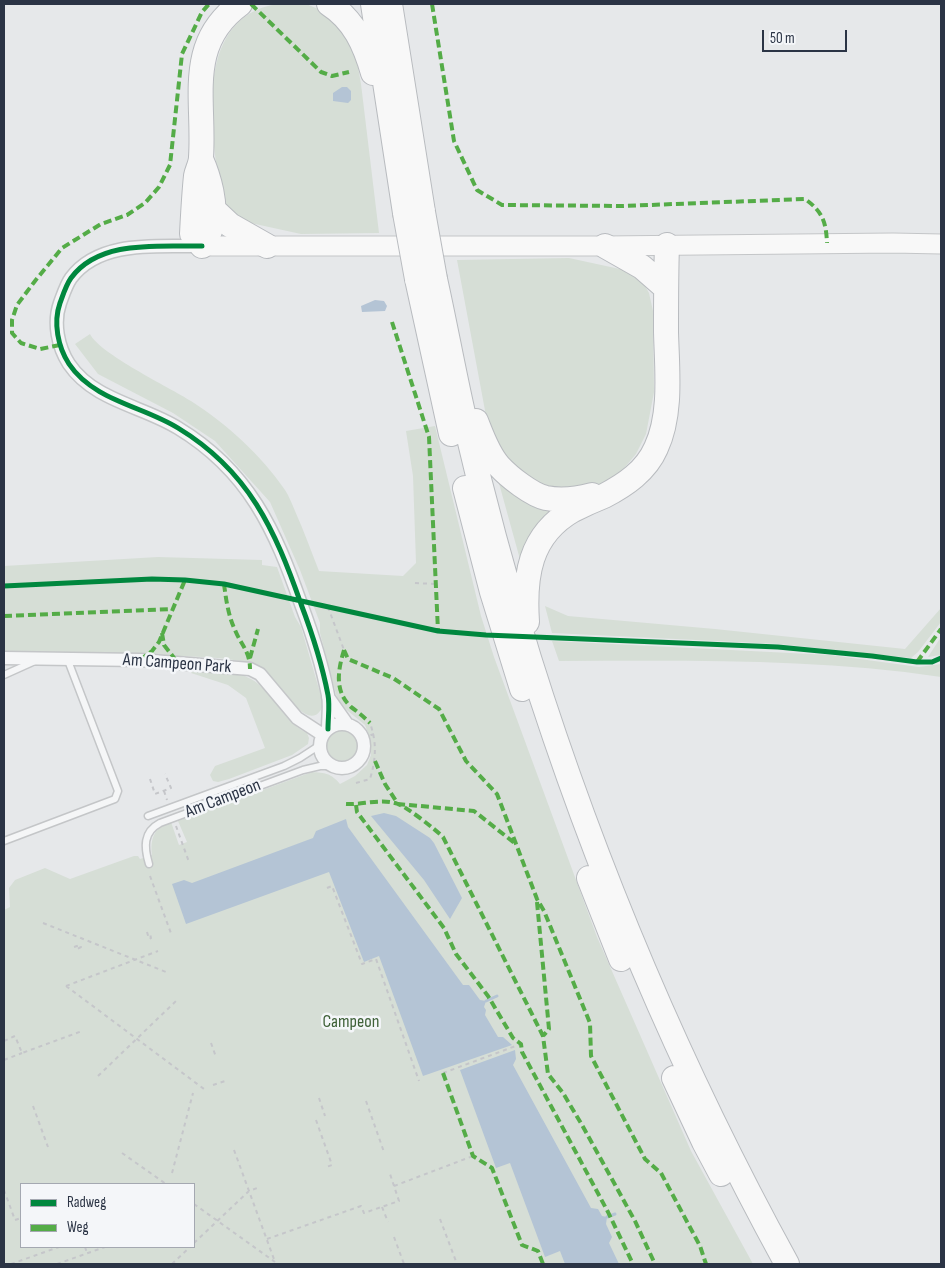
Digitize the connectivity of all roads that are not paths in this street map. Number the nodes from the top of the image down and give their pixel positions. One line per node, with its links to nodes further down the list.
1 (240, 4): 6 (highway)
2 (329, 4): 5 (highway)
3 (373, 4): 5 (highway)
4 (390, 4): 8 (highway)
5 (395, 142): 8 (highway)
6 (201, 159): 7 (highway); 11 (highway)
7 (214, 209): 11 (highway); 12 (highway)
8 (414, 213): 14 (highway, bridge)
9 (941, 244): 10 (main road)
10 (667, 245): 13 (main road); 15 (highway)
11 (202, 246): 12 (main road); 24 (street)
12 (267, 246): 13 (main road)
13 (605, 246): 15 (highway)
14 (426, 279): 16 (highway); 18 (highway)
15 (666, 288): 17 (highway)
16 (445, 325): 17 (highway); 18 (highway)
17 (622, 486): 18 (highway)
18 (514, 616): 22 (highway)
19 (4, 658): 20 (street, Am Campeon Park)
20 (43, 658): 21 (street, Am Campeon Park); 23 (lane)
21 (68, 658): 26 (street, Am Campeon Park); 31 (lane)
22 (521, 658): 33 (highway); 34 (highway)
23 (4, 675)
24 (328, 697): 25 (street); 27 (street)
25 (327, 712): 26 (street); 28 (street)
26 (297, 718): 28 (street, Am Campeon Park)
27 (347, 724): 28 (street); 29 (street)
28 (324, 736): 29 (street); 30 (lane, Am Campeon)
29 (332, 766): 32 (lane, Am Campeon)
30 (148, 816)
31 (4, 841)
32 (149, 864)
33 (769, 1264)
34 (788, 1264)

